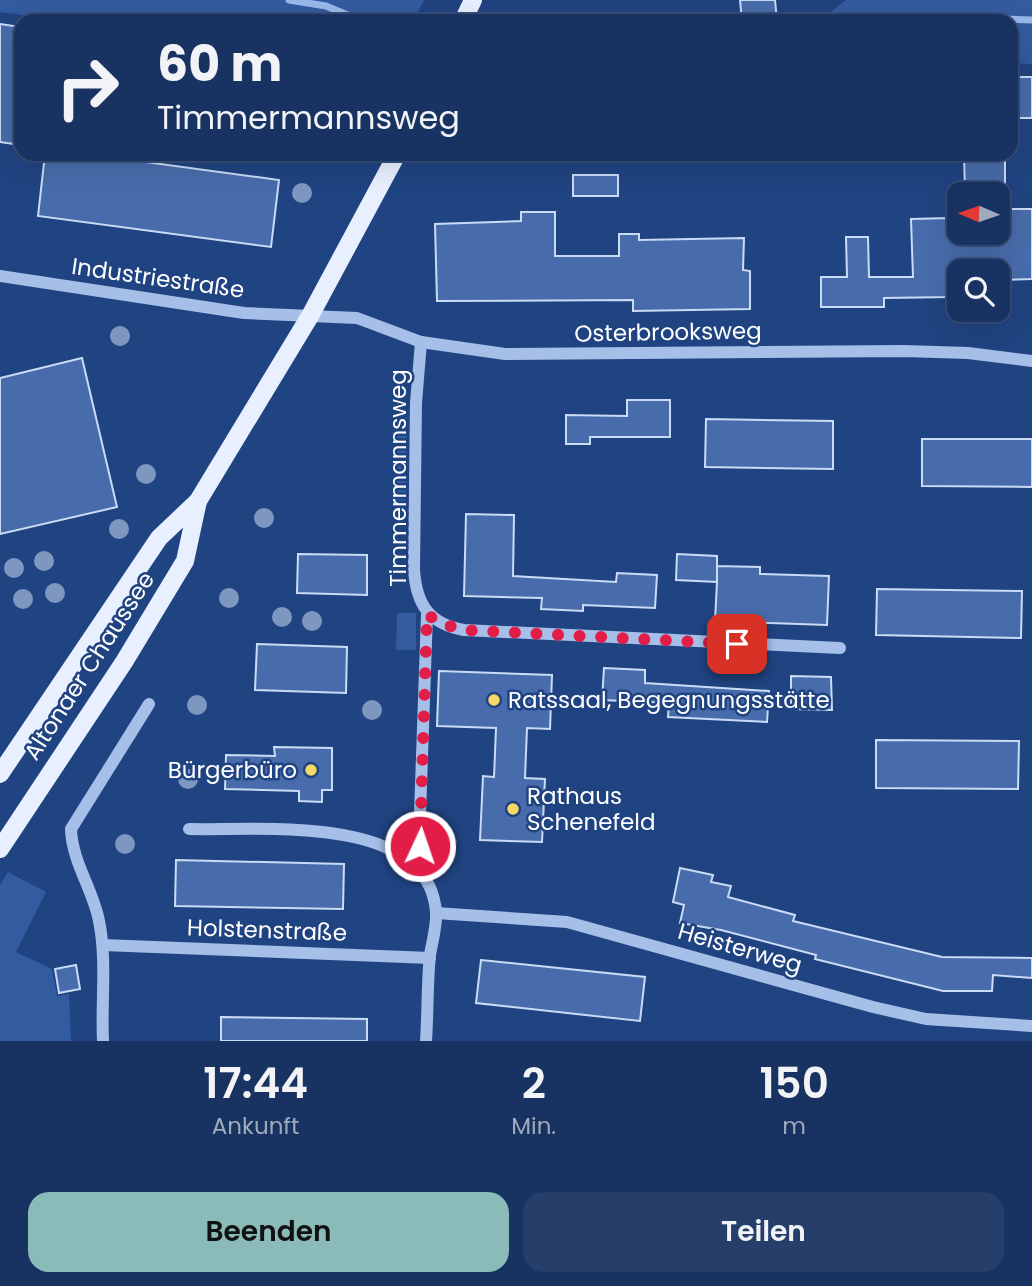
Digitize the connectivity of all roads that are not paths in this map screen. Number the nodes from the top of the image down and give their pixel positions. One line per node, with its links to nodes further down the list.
1 (393, 161): 3 (main road, Altonaer Chaussee)
2 (0, 276): 3 (street, Industriestraße)
3 (310, 316): 4 (street, Osterbrooksweg); 6 (main road, Altonaer Chaussee)
4 (421, 342): 5 (street, Osterbrooksweg); 7 (street, Timmermannsweg)
5 (1032, 360)
6 (198, 501): 10 (main road, Altonaer Chaussee); 12 (main road, Altonaer Chaussee)
7 (427, 614): 8 (street, Timmermannsweg); 13 (street)
8 (840, 648)
9 (149, 704): 15 (street)
10 (0, 774)
11 (190, 829): 13 (street)
12 (0, 849)
13 (418, 870): 14 (street)
14 (436, 913): 16 (street); 17 (street, Heisterweg)
15 (103, 945): 16 (street, Holstenstraße); 18 (street)
16 (430, 958): 19 (street)
17 (1032, 1026)
18 (103, 1041)
19 (426, 1041)

